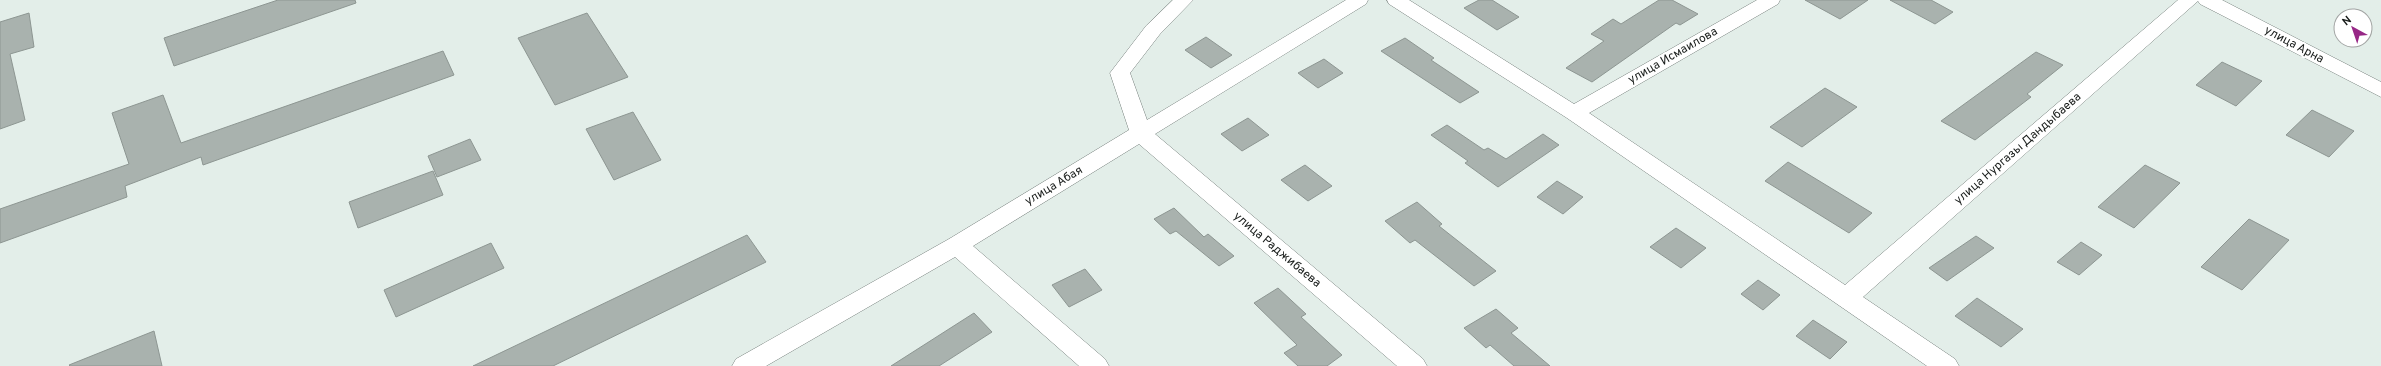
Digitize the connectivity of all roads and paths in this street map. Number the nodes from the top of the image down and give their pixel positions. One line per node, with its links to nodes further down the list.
1 (1184, 0): 9 (street)
2 (1359, 0): 9 (street, улица Абая)
3 (1396, 0): 8 (street)
4 (1771, 0): 8 (street, улица Исмаилова)
5 (2189, 0): 11 (street, улица Нургазы Дандыбаева)
6 (2207, 0): 7 (street, улица Арна)
7 (2381, 90)
8 (1574, 113): 11 (street)
9 (1141, 134): 10 (street, улица Абая); 14 (street, улица Раджибаева)
10 (957, 245): 12 (street); 13 (street, улица Абая)
11 (1846, 298): 15 (street)
12 (1092, 365)
13 (745, 366)
14 (1414, 366)
15 (1946, 366)

